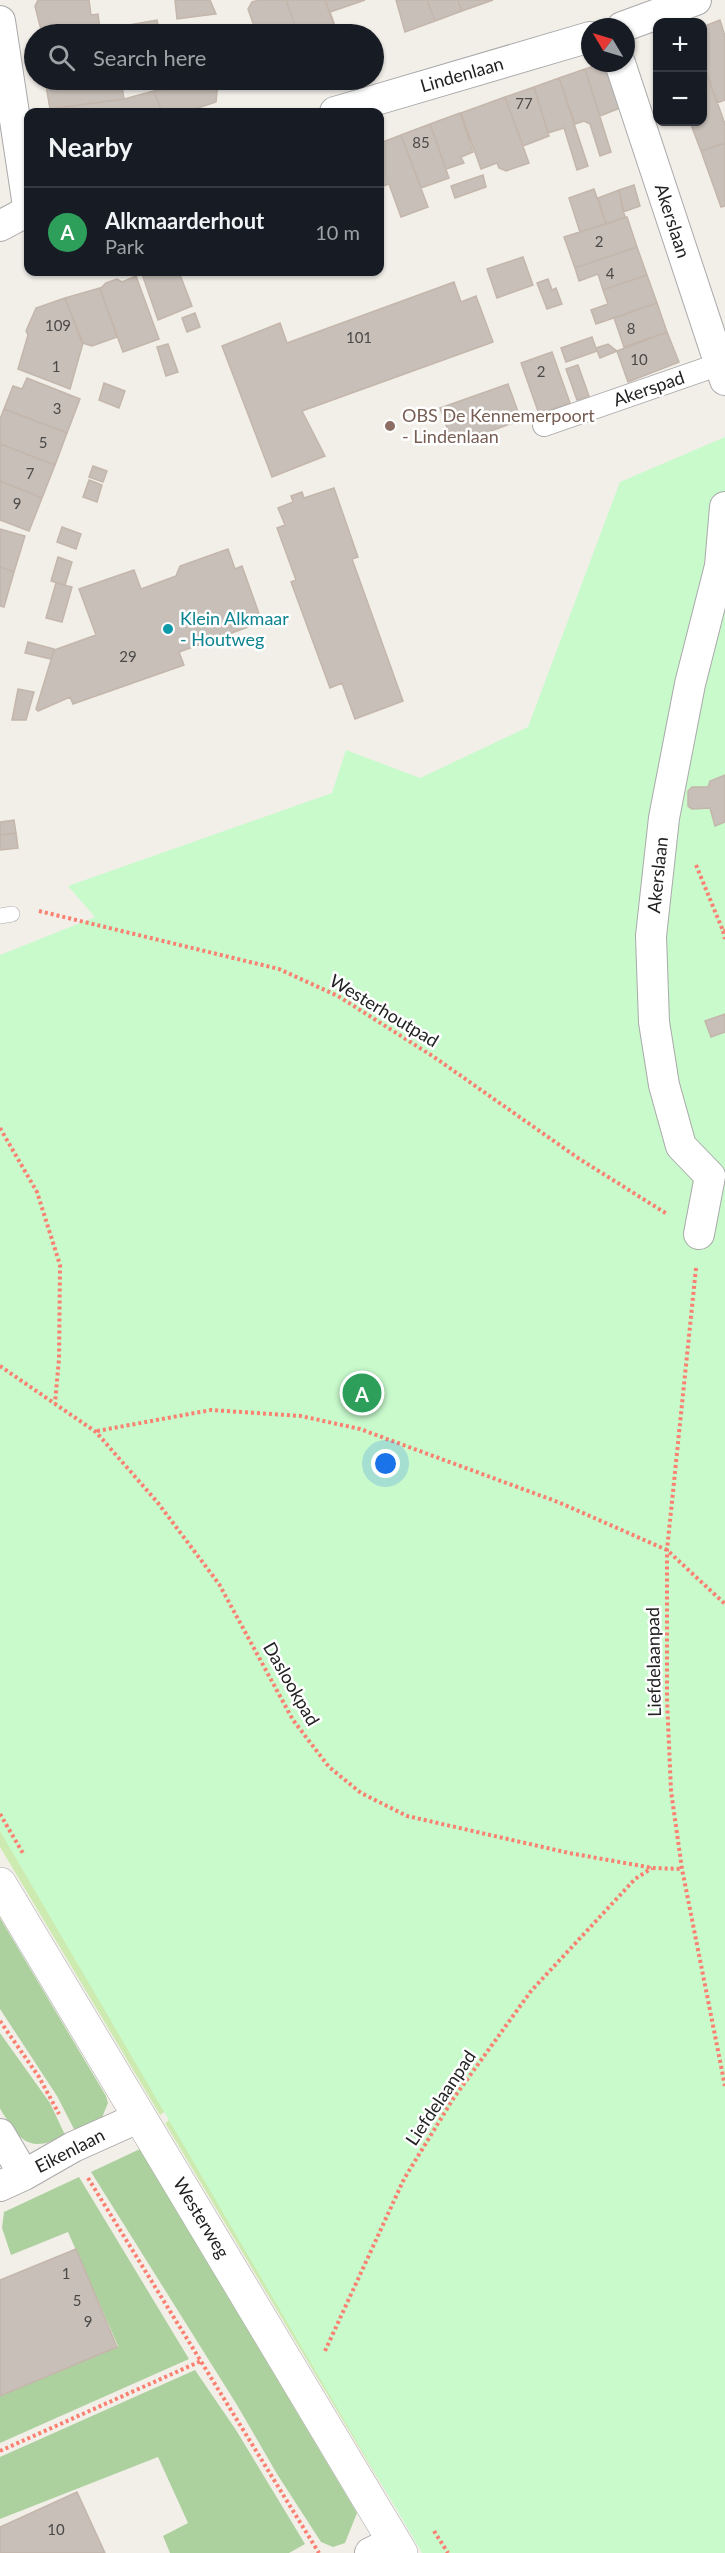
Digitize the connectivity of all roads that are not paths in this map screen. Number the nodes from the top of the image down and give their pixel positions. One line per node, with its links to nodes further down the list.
1 (696, 0): 3 (street)
2 (0, 21): 7 (street)
3 (635, 22)
4 (581, 40): 6 (street, Lindenlaan)
5 (623, 72): 10 (street, Akerslaan)
6 (349, 108)
7 (24, 180)
8 (24, 214): 9 (street)
9 (0, 226)
10 (722, 372): 11 (street, Akerspad)
11 (544, 425)
12 (725, 507): 13 (street, Akerslaan)
13 (699, 1234)
14 (0, 1884): 15 (street, Westerweg)
15 (140, 2117): 17 (street, Eikenlaan); 18 (street, Westerweg)
16 (0, 2134): 17 (street)
17 (12, 2180)
18 (388, 2549)

